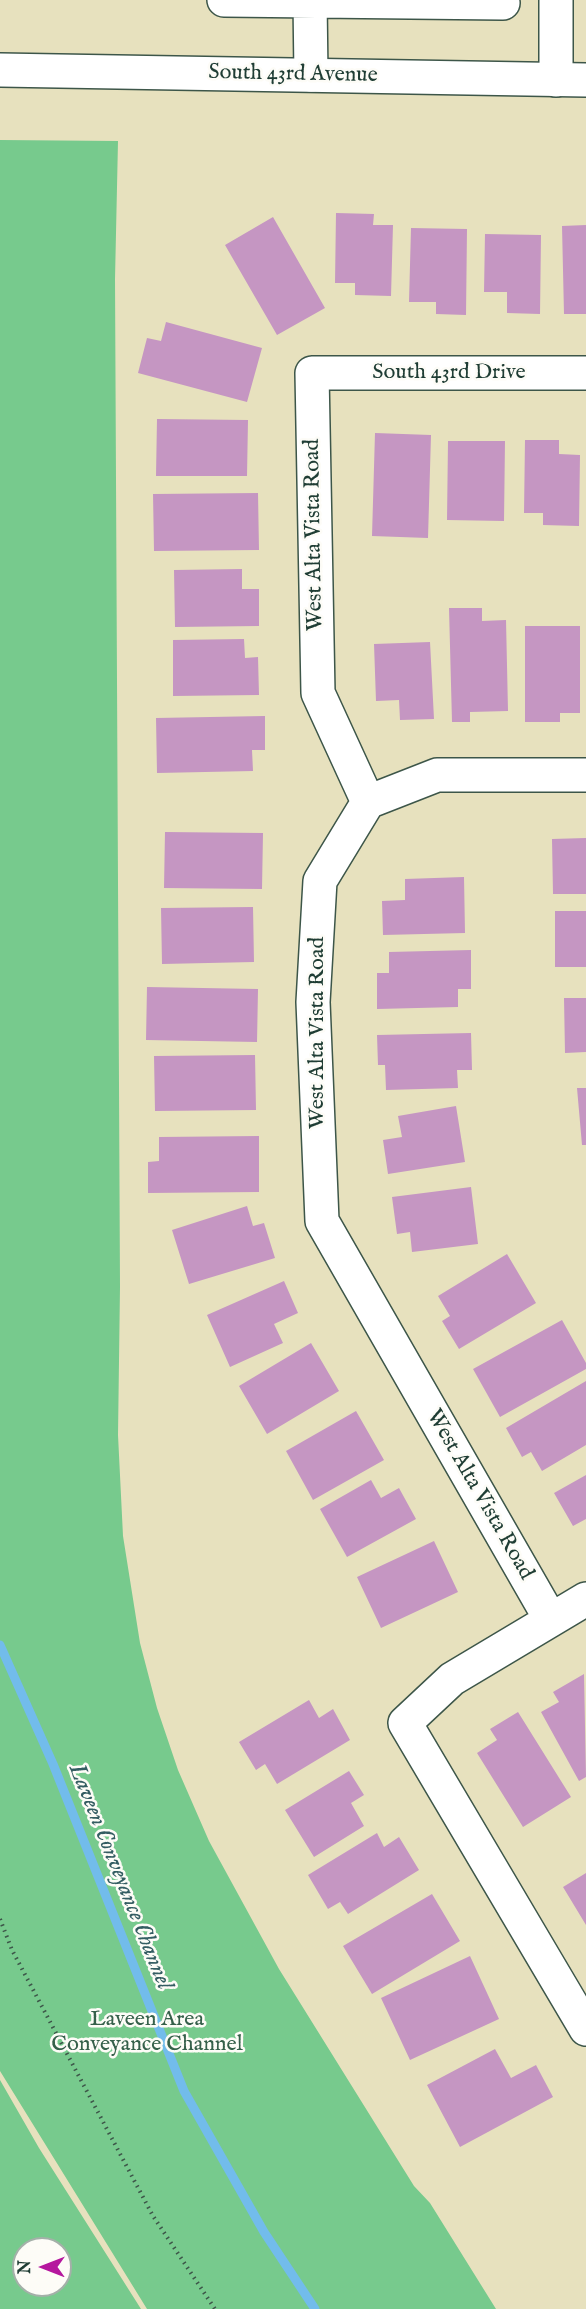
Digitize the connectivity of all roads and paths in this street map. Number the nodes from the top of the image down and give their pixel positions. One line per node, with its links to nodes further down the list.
1 (224, 0): 2 (street)
2 (310, 0): 4 (street); 6 (street)
3 (556, 0): 7 (street)
4 (503, 3)
5 (0, 70): 6 (street, South 43rd Avenue)
6 (311, 75): 7 (street, South 43rd Avenue)
7 (571, 80)
8 (312, 373): 9 (street, South 43rd Drive); 11 (street, West Alta Vista Road)
9 (586, 373)
10 (586, 775): 11 (street)
11 (368, 802): 13 (street, West Alta Vista Road)
12 (586, 1599): 13 (street)
13 (550, 1620): 15 (street)
14 (0, 1919): 16 (path)
15 (586, 2029)
16 (215, 2309)

